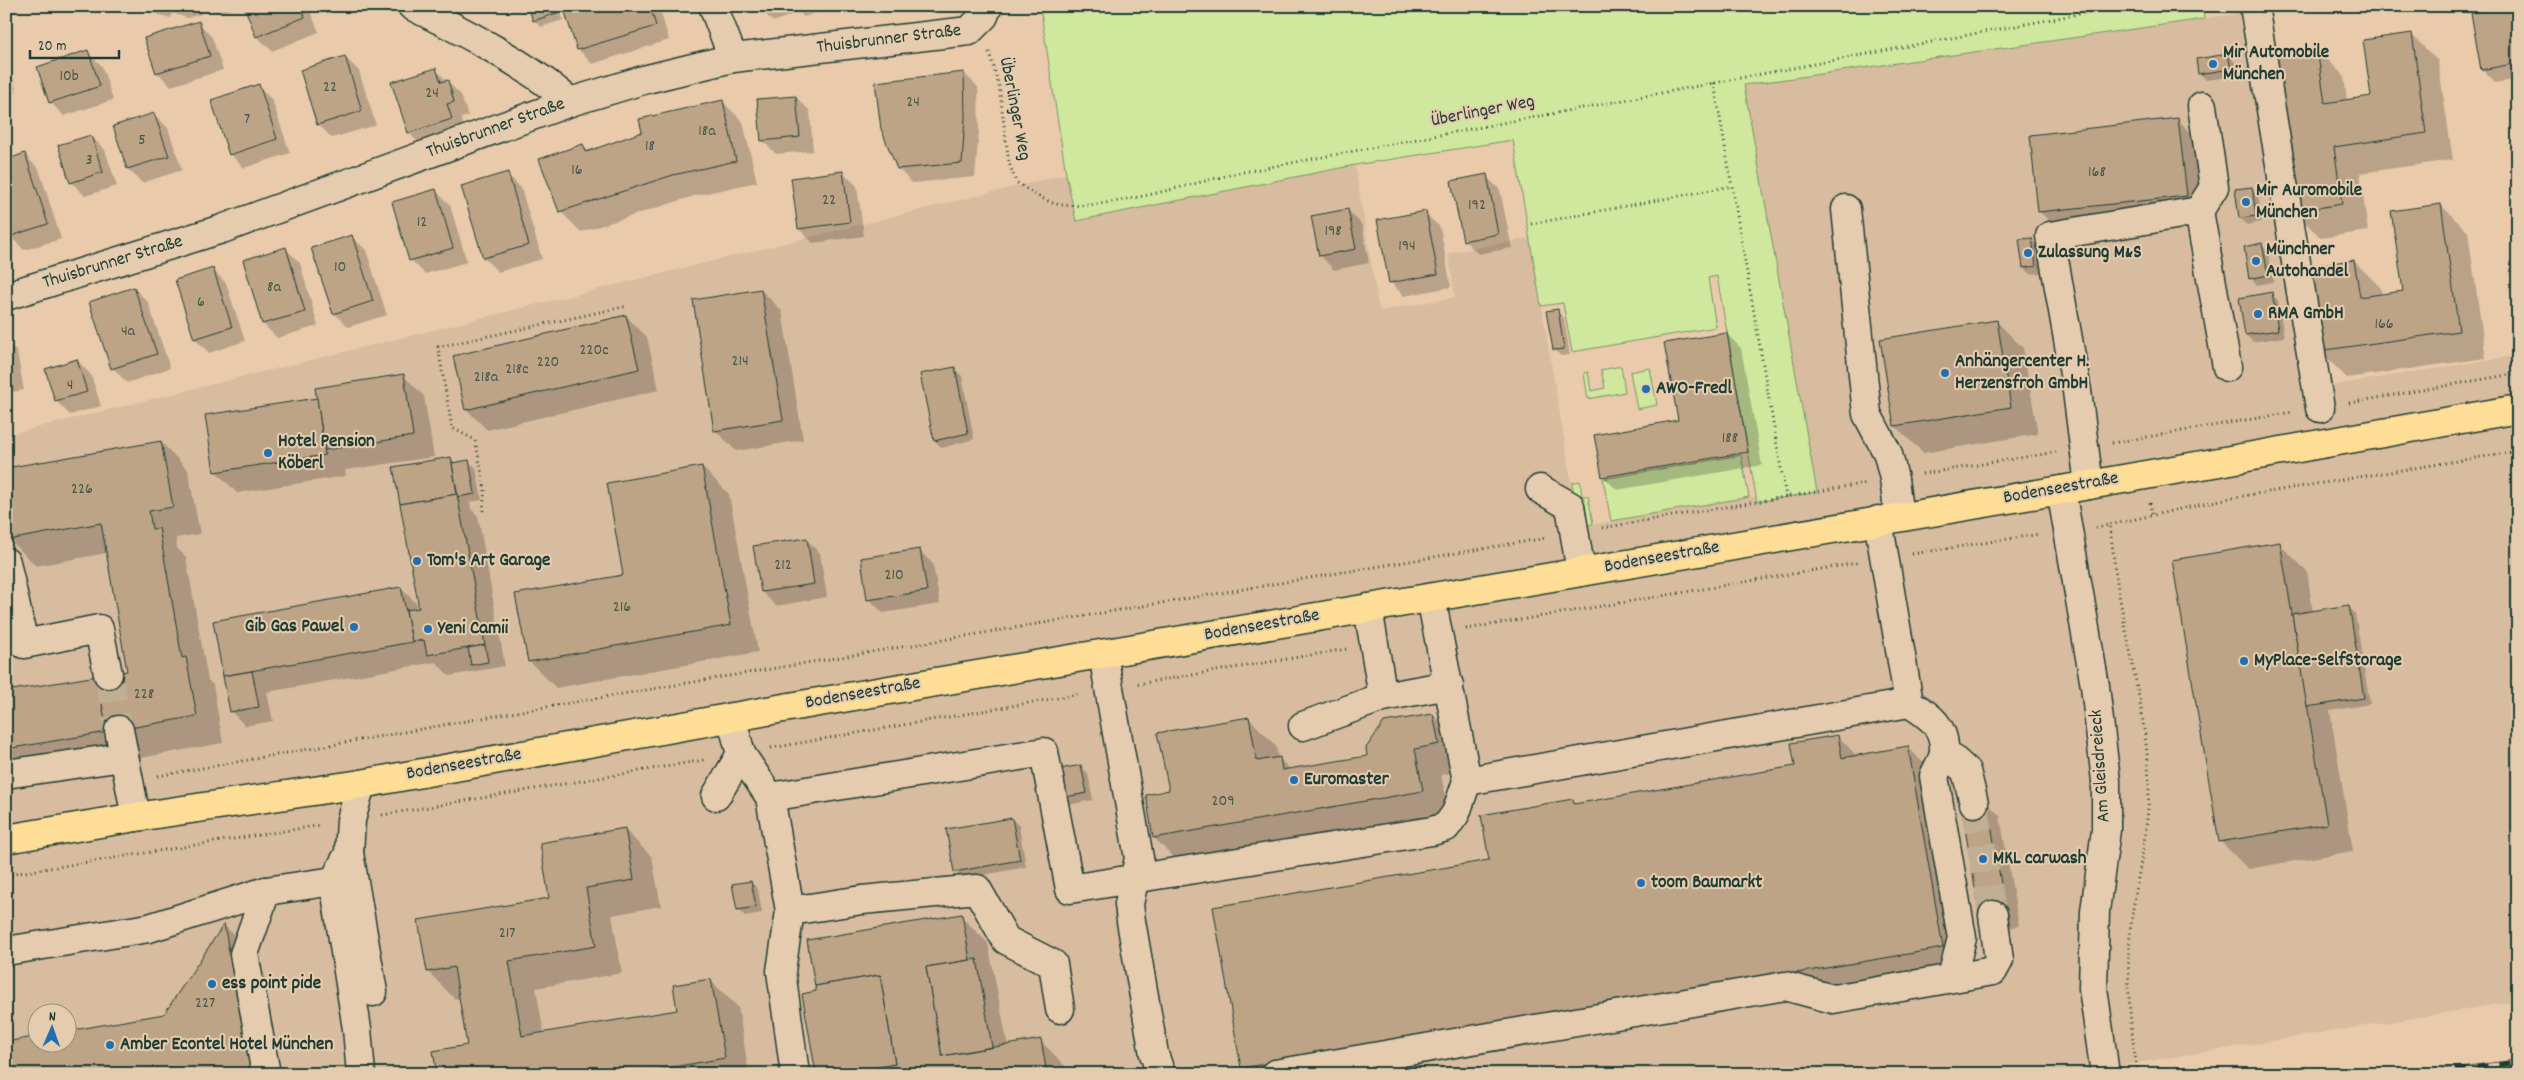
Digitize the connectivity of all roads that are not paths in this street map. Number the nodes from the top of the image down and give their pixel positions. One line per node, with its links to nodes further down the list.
1 (412, 6): 6 (street)
2 (713, 6): 5 (street)
3 (988, 6): 5 (street, Thuisbrunner Straße)
4 (2254, 6): 12 (street)
5 (733, 58): 6 (street, Thuisbrunner Straße)
6 (570, 102): 10 (street, Thuisbrunner Straße)
7 (2202, 106): 9 (street)
8 (1846, 209): 17 (street)
9 (2199, 211): 11 (street); 14 (street)
10 (6, 296)
11 (2227, 367)
12 (2320, 408)
13 (2518, 409): 14 (main road, Bodenseestraße)
14 (2089, 485): 16 (main road, Bodenseestraße)
15 (1540, 489): 19 (street)
16 (2061, 490): 17 (main road, Bodenseestraße); 57 (street, Am Gleisdreieck)
17 (1889, 518): 19 (main road, Bodenseestraße); 27 (street)
18 (6, 562): 22 (street)
19 (1581, 572): 20 (main road, Bodenseestraße)
20 (1431, 598): 21 (main road, Bodenseestraße); 25 (street)
21 (1368, 608): 23 (main road, Bodenseestraße); 26 (street)
22 (15, 646): 24 (street)
23 (1102, 654): 28 (main road, Bodenseestraße); 43 (street)
24 (108, 674)
25 (1449, 685): 26 (street); 35 (street)
26 (1383, 698): 29 (street)
27 (1910, 704): 31 (street); 35 (street)
28 (731, 717): 32 (street); 36 (main road, Bodenseestraße)
29 (1303, 726)
30 (119, 730): 33 (street)
31 (1944, 752): 39 (street); 49 (street)
32 (741, 754): 37 (street); 38 (street)
33 (126, 770): 34 (street); 40 (street)
34 (6, 774)
35 (1466, 780): 43 (street)
36 (361, 784): 40 (main road, Bodenseestraße); 42 (street)
37 (716, 796)
38 (770, 797): 43 (street); 46 (street)
39 (1974, 803)
40 (136, 817): 41 (main road, Bodenseestraße)
41 (6, 839)
42 (349, 853): 44 (street); 50 (street)
43 (1135, 880): 55 (street)
44 (334, 881): 45 (street); 53 (street)
45 (266, 891): 48 (street); 52 (street)
46 (790, 911): 51 (street); 54 (street)
47 (1993, 915): 49 (street)
48 (6, 951)
49 (1952, 976): 56 (street)
50 (373, 992)
51 (1060, 1009)
52 (266, 1074)
53 (361, 1074)
54 (795, 1074)
55 (1161, 1074)
56 (1275, 1074)
57 (2105, 1074)

